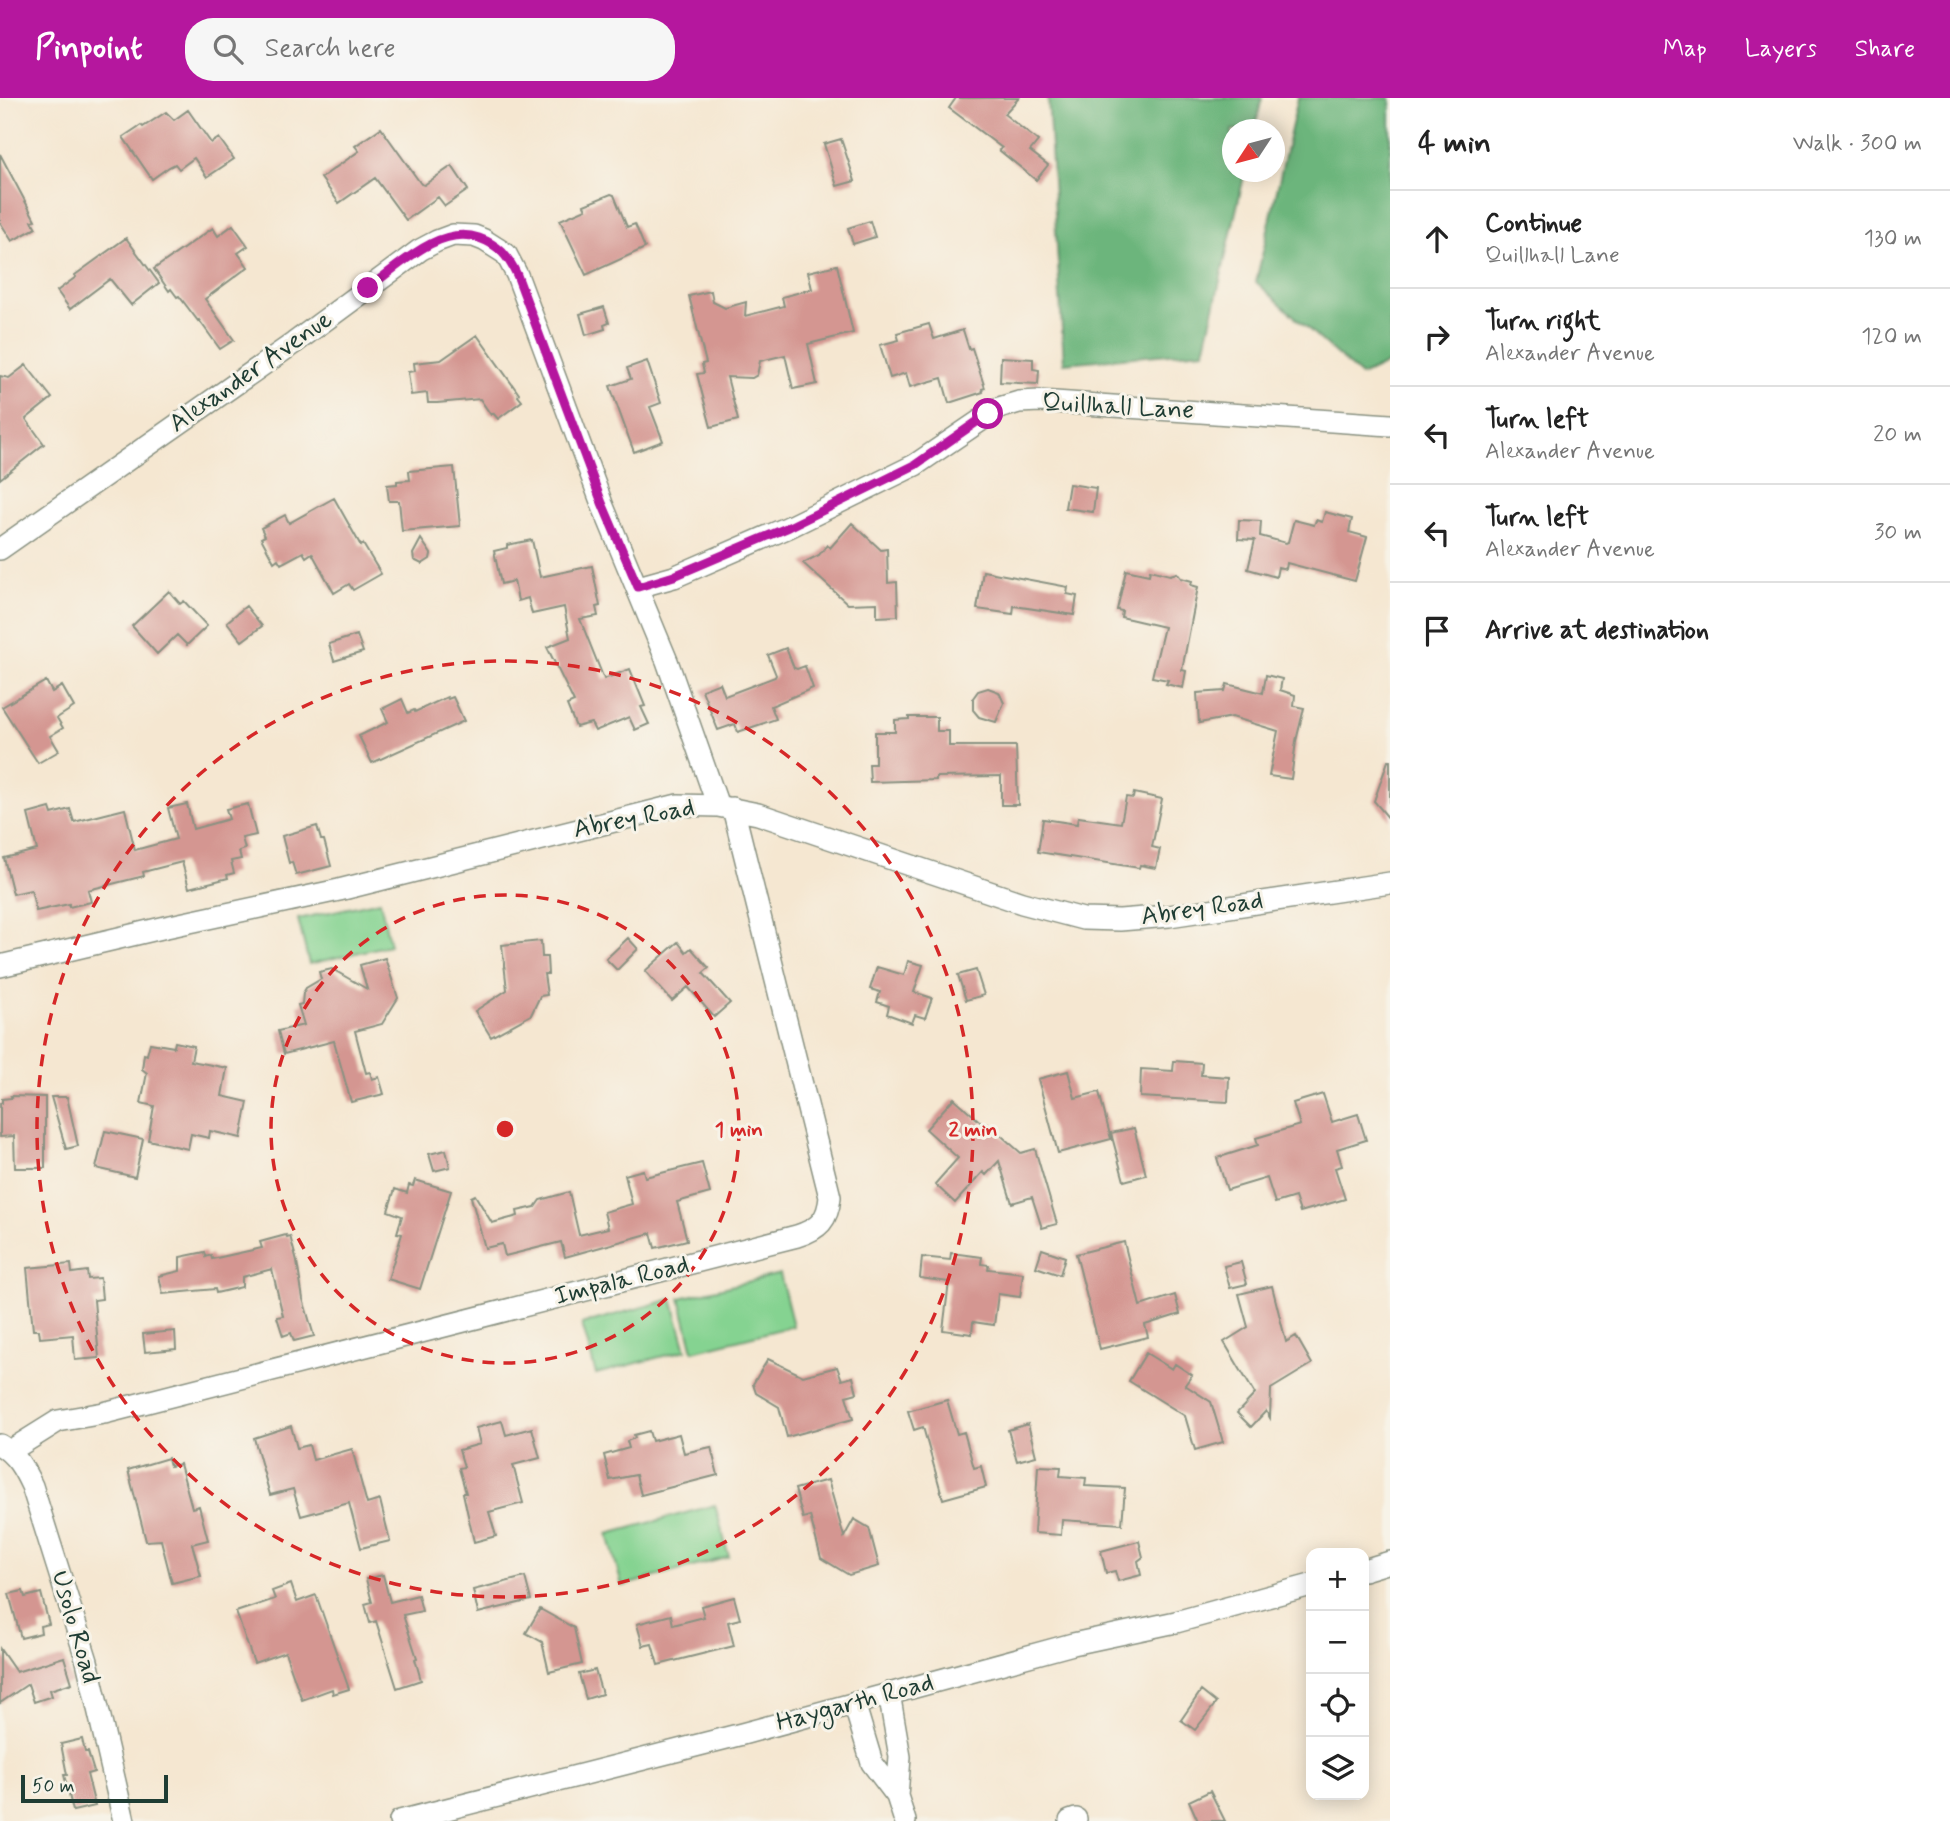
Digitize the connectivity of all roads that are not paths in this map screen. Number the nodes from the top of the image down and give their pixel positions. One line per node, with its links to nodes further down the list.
1 (1390, 425): 3 (street, Quillhall Lane)
2 (0, 549): 3 (street, Alexander Avenue)
3 (638, 587): 4 (street, Alexander Avenue)
4 (726, 807): 5 (street, Abrey Road); 6 (street, Abrey Road); 7 (street, Impala Road)
5 (1390, 883)
6 (0, 966)
7 (5, 1448): 14 (street, Usolo Road)
8 (1390, 1562): 9 (street)
9 (1369, 1568)
10 (1306, 1586): 11 (street, Haygarth Road)
11 (889, 1693): 12 (street, Haygarth Road); 13 (street)
12 (854, 1703): 13 (street); 15 (street, Haygarth Road)
13 (897, 1796): 16 (street)
14 (124, 1821)
15 (400, 1821)
16 (905, 1821)

